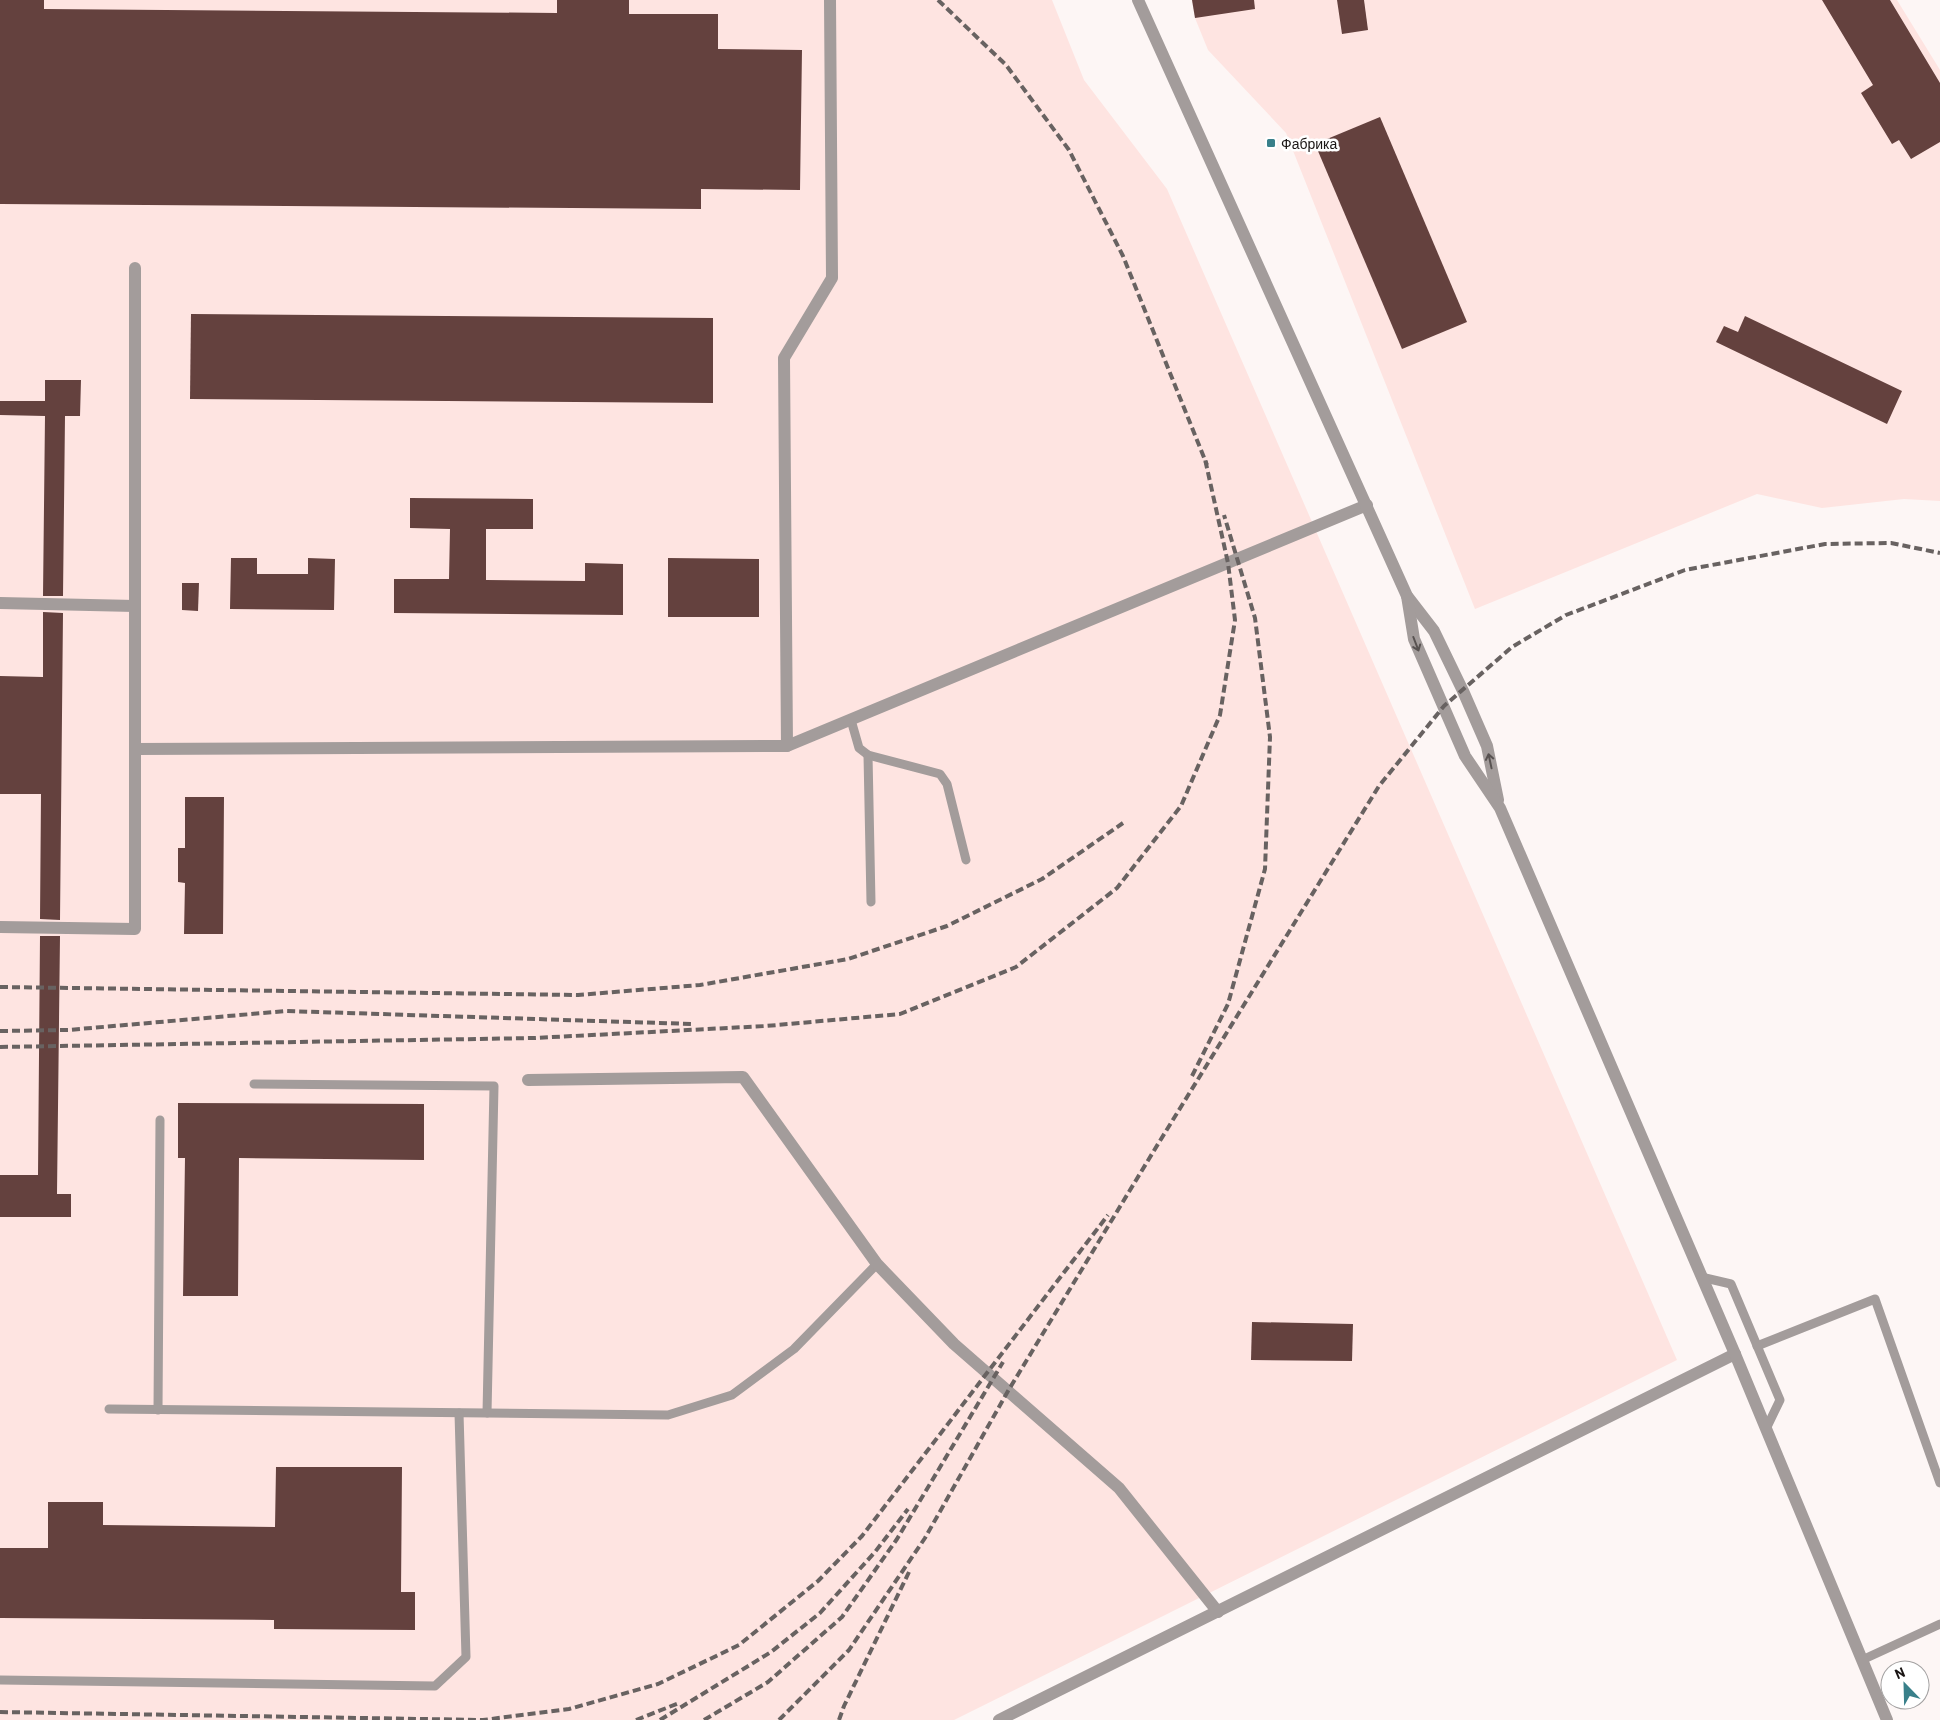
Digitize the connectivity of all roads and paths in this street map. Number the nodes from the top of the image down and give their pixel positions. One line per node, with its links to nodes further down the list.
1 (830, 0): 9 (street)
2 (1138, 0): 4 (street)
3 (135, 268): 7 (street)
4 (1366, 505): 5 (street); 8 (street)
5 (1407, 596): 12 (street, one-way to 12); 12 (street, one-way to 5)
6 (0, 603): 7 (street)
7 (135, 606): 10 (street)
8 (851, 720): 9 (street); 11 (lane)
9 (787, 746): 10 (street)
10 (135, 750): 15 (street)
11 (868, 755): 13 (lane); 14 (lane)
12 (1500, 808): 20 (street)
13 (966, 860)
14 (871, 902)
15 (0, 927)
16 (528, 1080): 19 (street)
17 (254, 1084): 26 (lane)
18 (160, 1120): 24 (lane)
19 (877, 1264): 26 (lane); 29 (street)
20 (1701, 1277): 21 (lane); 22 (street)
21 (1757, 1346): 27 (lane); 28 (lane)
22 (1735, 1354): 27 (street); 29 (street)
23 (109, 1409): 24 (lane)
24 (158, 1410): 25 (lane)
25 (459, 1413): 26 (lane); 32 (lane)
26 (487, 1413)
27 (1766, 1429): 31 (street)
28 (1940, 1483)
29 (1218, 1612): 33 (street)
30 (1940, 1624): 31 (lane)
31 (1862, 1660): 34 (street)
32 (0, 1680)
33 (999, 1720)
34 (1887, 1720)

